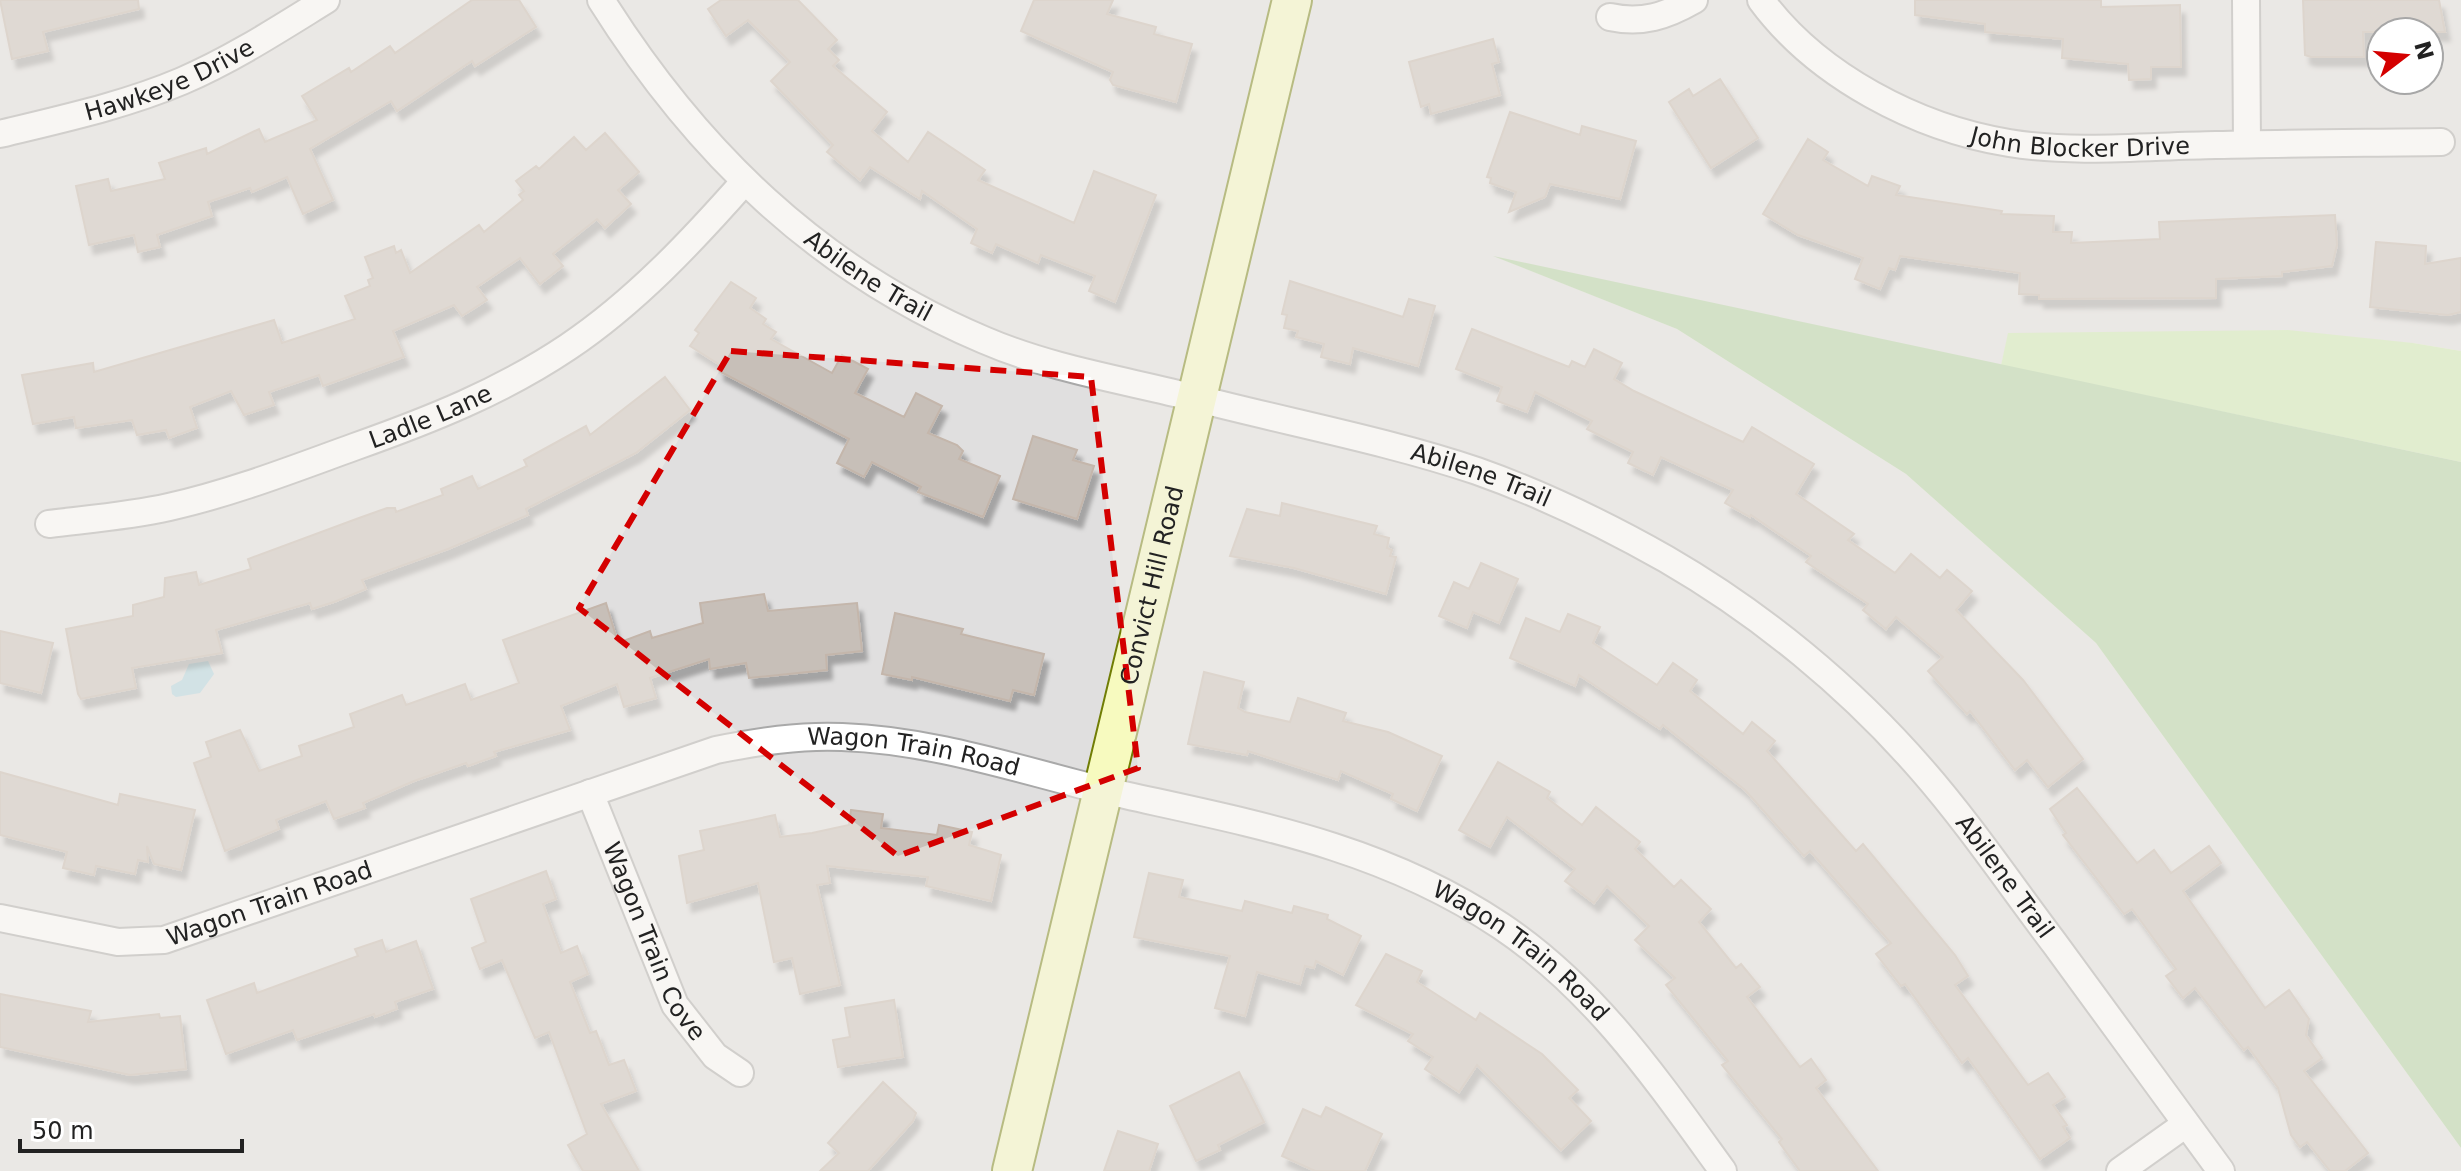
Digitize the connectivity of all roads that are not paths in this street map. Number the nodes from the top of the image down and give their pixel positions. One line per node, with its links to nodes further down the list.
1 (326, 0): 8 (street, Hawkeye Drive)
2 (601, 0): 11 (street, Abilene Trail)
3 (1292, 0): 12 (street, Convict Hill Road)
4 (1694, 0): 7 (street)
5 (1761, 0): 10 (street, John Blocker Drive)
6 (2246, 0): 10 (street)
7 (1610, 17)
8 (0, 134)
9 (2441, 142): 10 (street, John Blocker Drive)
10 (2247, 144)
11 (745, 181): 12 (street, Abilene Trail); 13 (street, Ladle Lane)
12 (1195, 398): 14 (street, Convict Hill Road); 18 (street, Abilene Trail)
13 (49, 524)
14 (1103, 790): 15 (street, Wagon Train Road); 19 (street, Convict Hill Road); 20 (street, Wagon Train Road)
15 (590, 793): 16 (street, Wagon Train Road); 17 (street, Wagon Train Cove)
16 (0, 918)
17 (740, 1073)
18 (2186, 1124): 21 (street); 22 (street, Abilene Trail)
19 (1012, 1171)
20 (1723, 1171)
21 (2120, 1171)
22 (2221, 1171)

